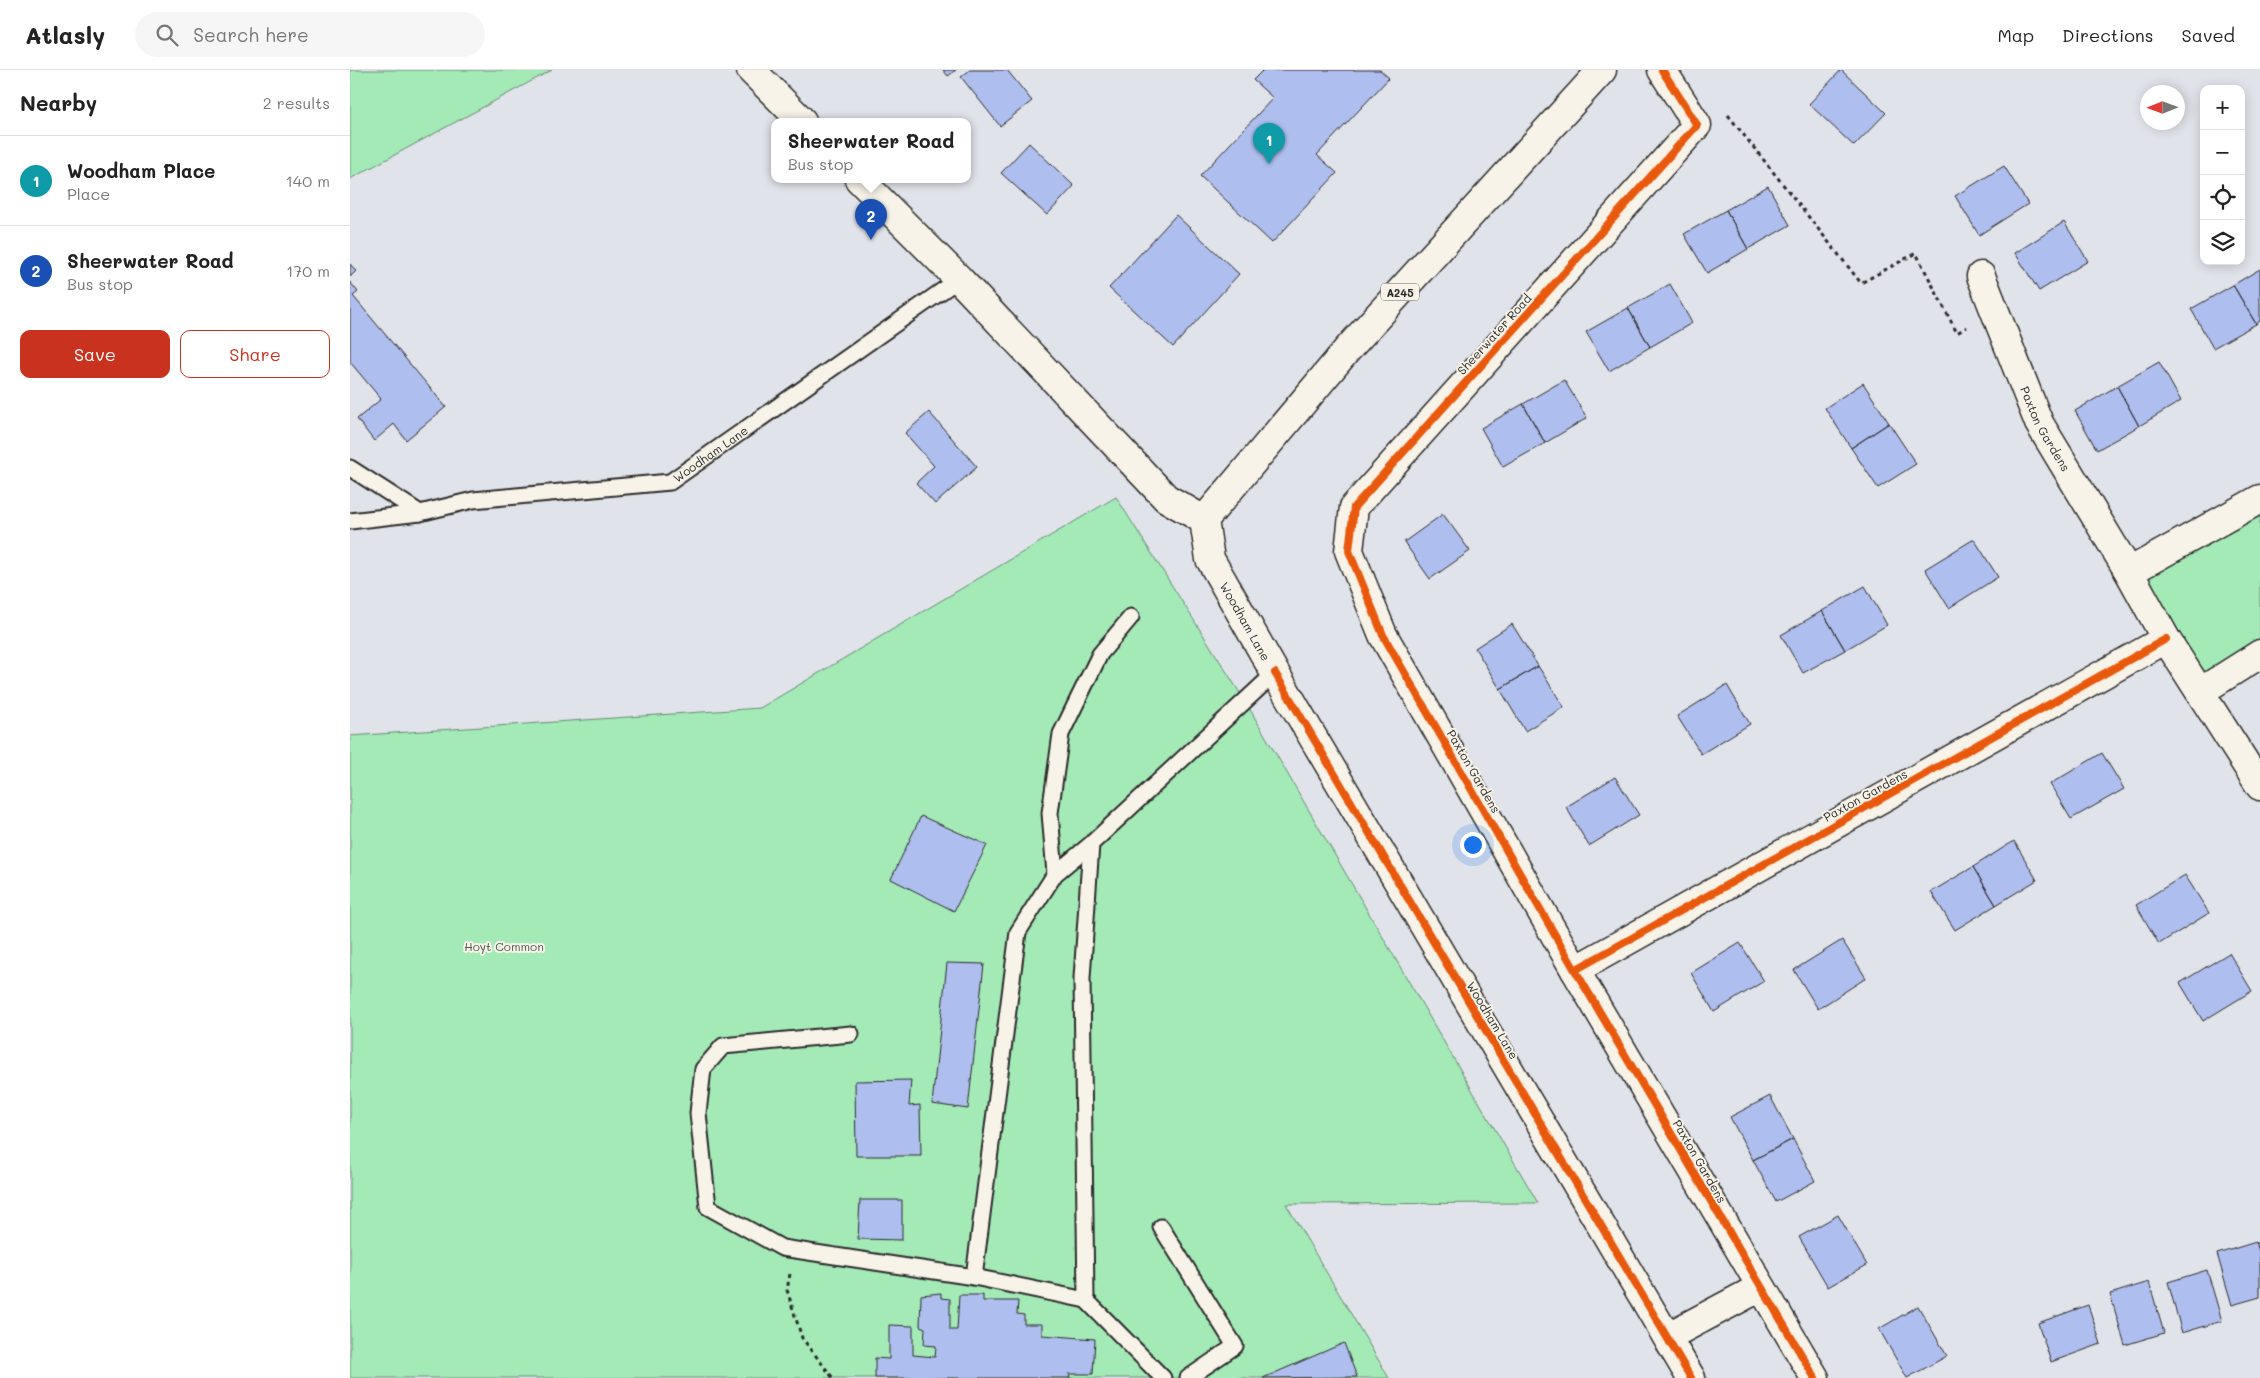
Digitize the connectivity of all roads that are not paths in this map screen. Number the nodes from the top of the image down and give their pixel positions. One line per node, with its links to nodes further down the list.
1 (751, 70): 4 (street)
2 (1602, 70): 11 (street, A245)
3 (1662, 70): 15 (street, Sheerwater Road)
4 (799, 118)
5 (863, 183): 7 (street)
6 (1981, 276): 13 (street, Paxton Gardens)
7 (959, 279): 10 (lane, Woodham Lane); 11 (street)
8 (350, 468): 10 (lane)
9 (2260, 499): 13 (street)
10 (420, 513): 12 (lane, Woodham Lane)
11 (1204, 520): 18 (street, Woodham Lane)
12 (350, 521)
13 (2129, 572): 16 (street, Paxton Gardens)
14 (1131, 616): 22 (lane)
15 (1382, 635): 23 (street, Paxton Gardens)
16 (2166, 639): 19 (street, Paxton Gardens); 23 (street, Paxton Gardens)
17 (2260, 654): 19 (street)
18 (1275, 673): 21 (lane); 29 (street, Woodham Lane)
19 (2200, 692): 20 (street, Paxton Gardens)
20 (2260, 786)
21 (1091, 844): 22 (lane); 28 (lane)
22 (1055, 874): 26 (lane)
23 (1575, 970): 27 (street, Paxton Gardens)
24 (851, 1034): 26 (lane)
25 (1161, 1227): 31 (lane)
26 (974, 1277): 28 (lane)
27 (1760, 1287): 29 (street); 33 (street, Paxton Gardens)
28 (1086, 1300): 30 (lane)
29 (1667, 1337): 32 (street, Woodham Lane)
30 (1163, 1378)
31 (1188, 1378)
32 (1691, 1378)
33 (1815, 1378)

